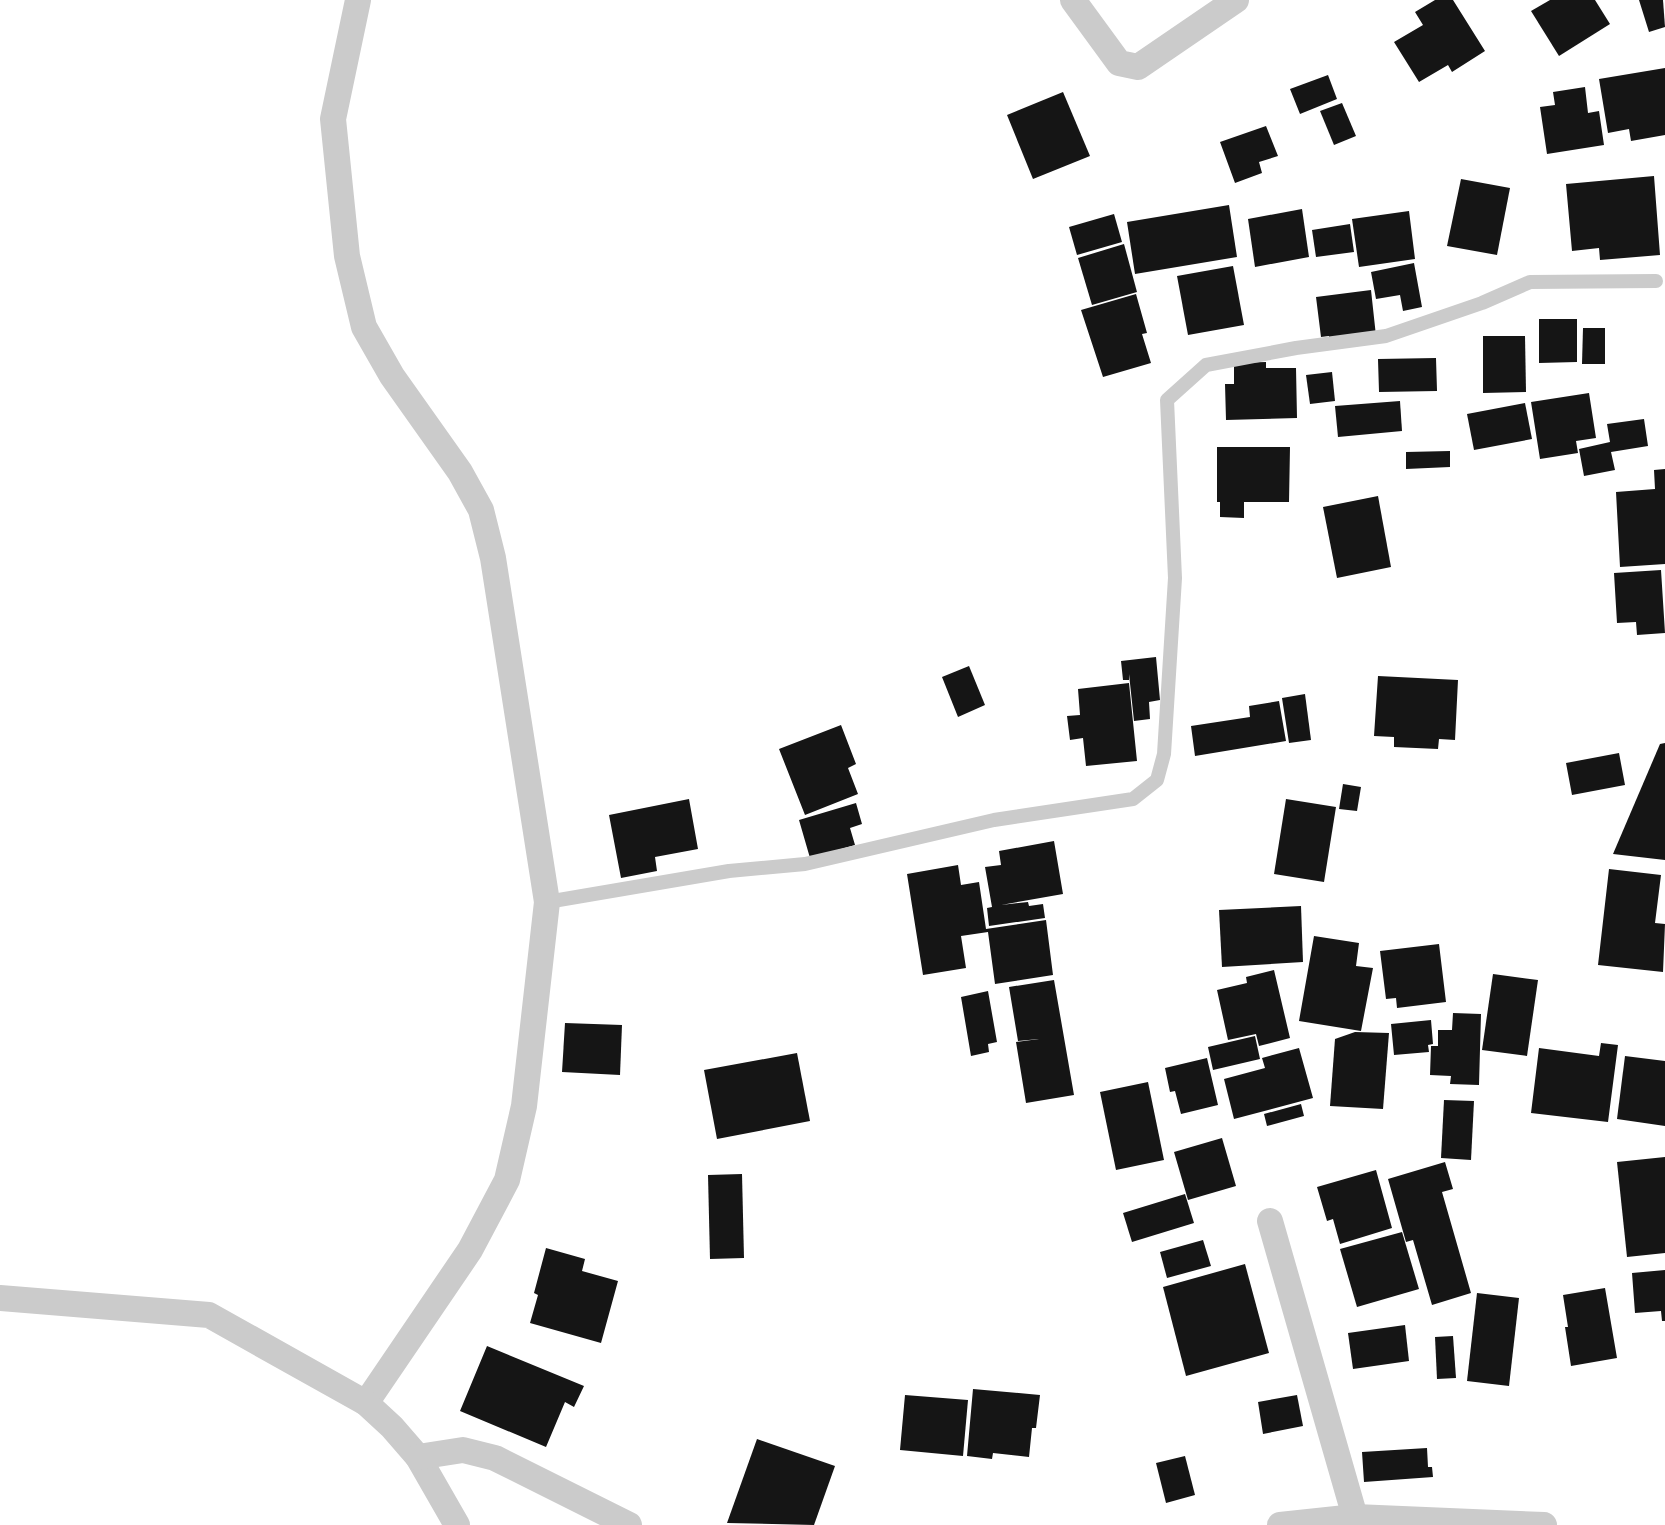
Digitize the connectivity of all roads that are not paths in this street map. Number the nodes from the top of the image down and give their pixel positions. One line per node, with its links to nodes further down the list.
1 (358, 0): 5 (street)
2 (1073, 0): 3 (street)
3 (1236, 0)
4 (1656, 281): 5 (lane)
5 (547, 902): 8 (street)
6 (1270, 1221): 10 (street)
7 (0, 1298): 8 (street)
8 (366, 1403): 9 (street)
9 (418, 1457): 11 (street); 12 (street)
10 (1355, 1517): 13 (street); 14 (street)
11 (457, 1525)
12 (629, 1525)
13 (1280, 1525)
14 (1544, 1525)

